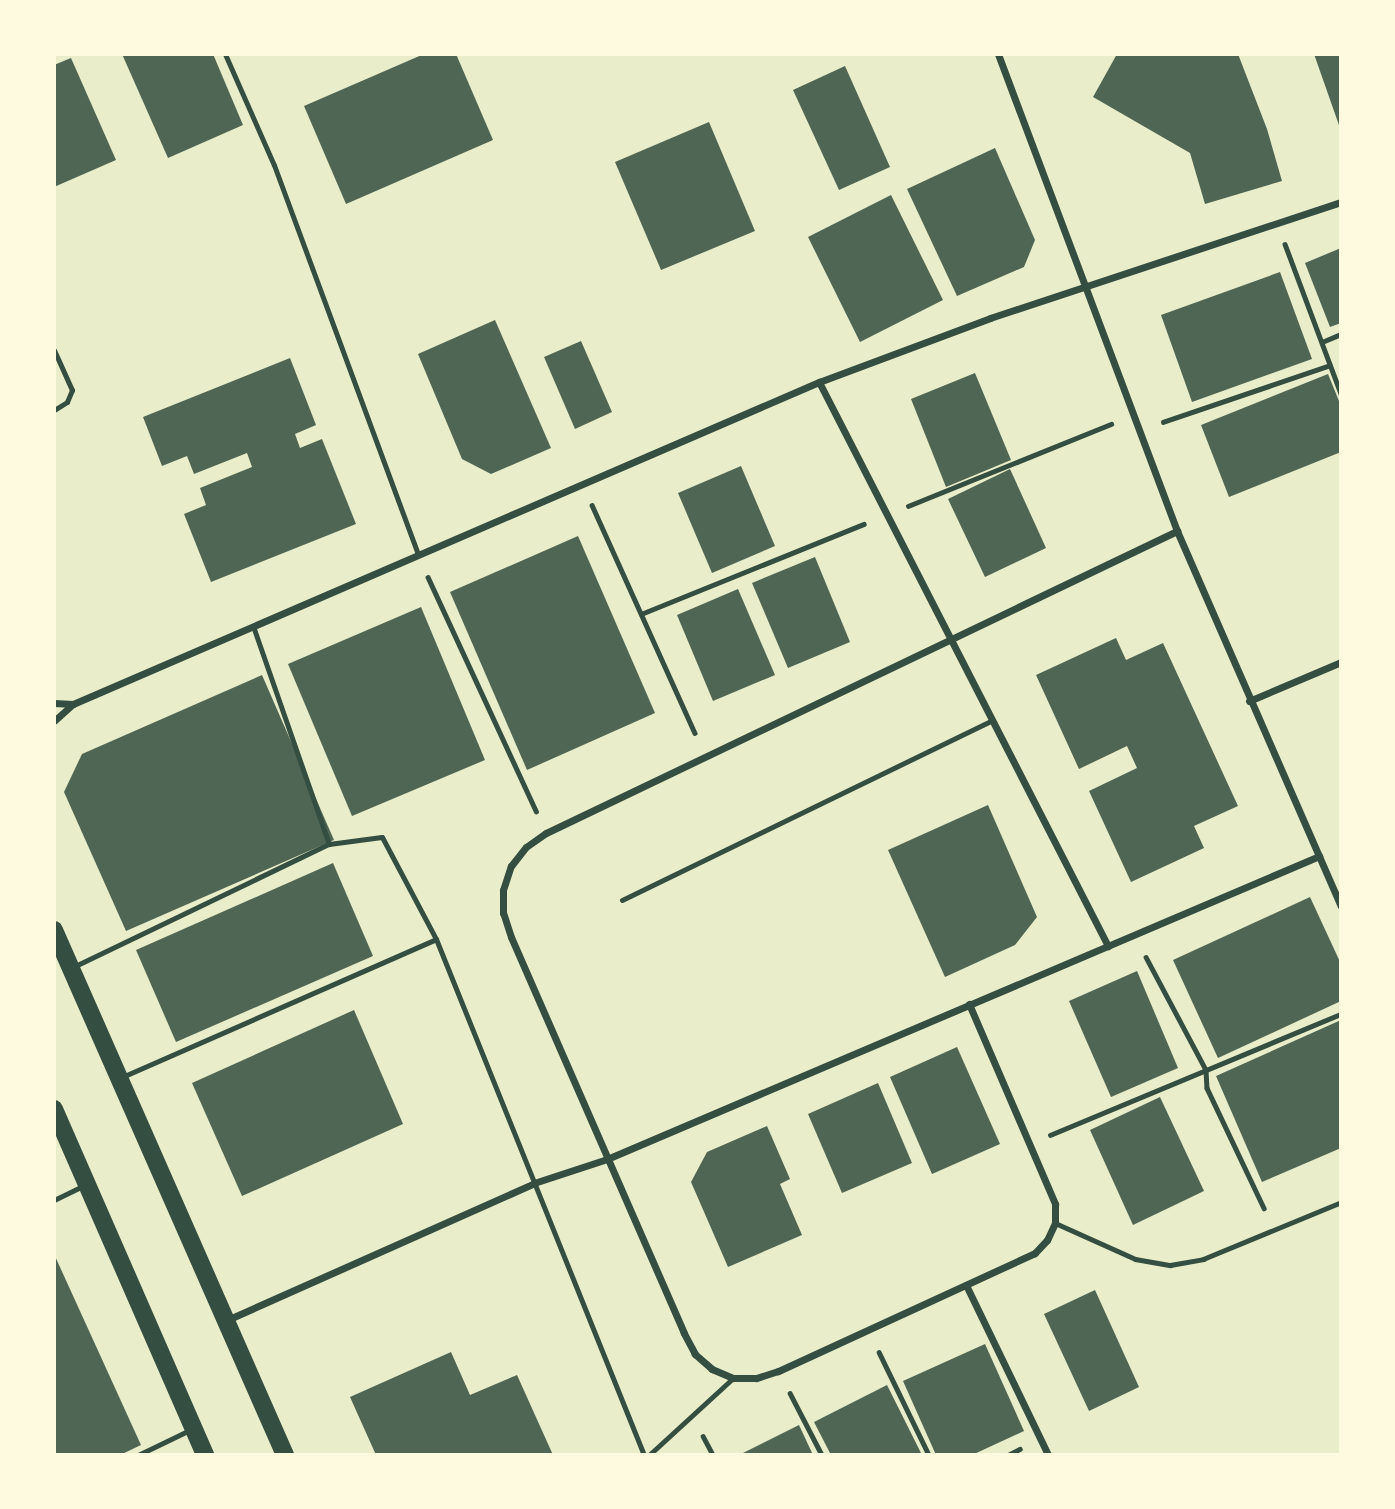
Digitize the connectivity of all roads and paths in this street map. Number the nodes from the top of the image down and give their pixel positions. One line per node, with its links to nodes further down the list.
1 (225, 54): 16 (lane)
2 (998, 54): 5 (street)
3 (1341, 202): 4 (street)
4 (1277, 224): 5 (street); 7 (path)
5 (1086, 287): 10 (street); 13 (street)
6 (1341, 334): 7 (path)
7 (1322, 342): 9 (path)
8 (54, 350): 12 (lane)
9 (1330, 365): 11 (path); 13 (path)
10 (819, 382): 14 (street); 18 (street)
11 (1341, 394)
12 (54, 410)
13 (1139, 430): 15 (street)
14 (581, 482): 16 (street); 25 (path)
15 (1177, 531): 18 (street); 20 (street)
16 (418, 554): 17 (street); 26 (path)
17 (253, 626): 22 (street); 27 (lane)
18 (951, 640): 23 (street); 25 (street)
19 (1341, 662): 20 (street)
20 (1249, 701): 28 (street)
21 (54, 703): 22 (street)
22 (73, 704): 24 (street)
23 (992, 720): 29 (lane); 34 (street)
24 (54, 721)
25 (706, 757): 26 (street)
26 (546, 833): 42 (street)
27 (329, 844): 33 (lane); 35 (lane)
28 (1319, 856): 30 (street); 32 (street)
29 (622, 900)
30 (1341, 906)
31 (54, 930): 35 (main road)
32 (1134, 934): 34 (street); 38 (path)
33 (436, 939): 39 (lane); 44 (lane)
34 (1108, 946): 36 (street)
35 (71, 967): 39 (main road)
36 (969, 1004): 41 (street); 42 (street)
37 (1341, 1014): 38 (path)
38 (1206, 1070): 41 (path); 48 (path)
39 (120, 1078): 50 (main road)
40 (54, 1109): 43 (main road)
41 (1030, 1143): 47 (street)
42 (607, 1158): 44 (street); 53 (street)
43 (89, 1183): 45 (lane); 54 (main road)
44 (534, 1183): 50 (street); 58 (lane)
45 (54, 1200)
46 (1341, 1202): 48 (lane)
47 (1055, 1223): 48 (lane); 49 (street)
48 (1274, 1230)
49 (966, 1285): 51 (street); 62 (street)
50 (226, 1320): 57 (main road)
51 (868, 1329): 52 (street); 61 (path)
52 (778, 1371): 53 (street); 60 (path)
53 (733, 1378): 59 (lane)
54 (193, 1428): 55 (lane); 56 (main road)
55 (138, 1455)
56 (205, 1455)
57 (285, 1455)
58 (644, 1455)
59 (649, 1455)
60 (822, 1455)
61 (929, 1455)
62 (1048, 1455)

